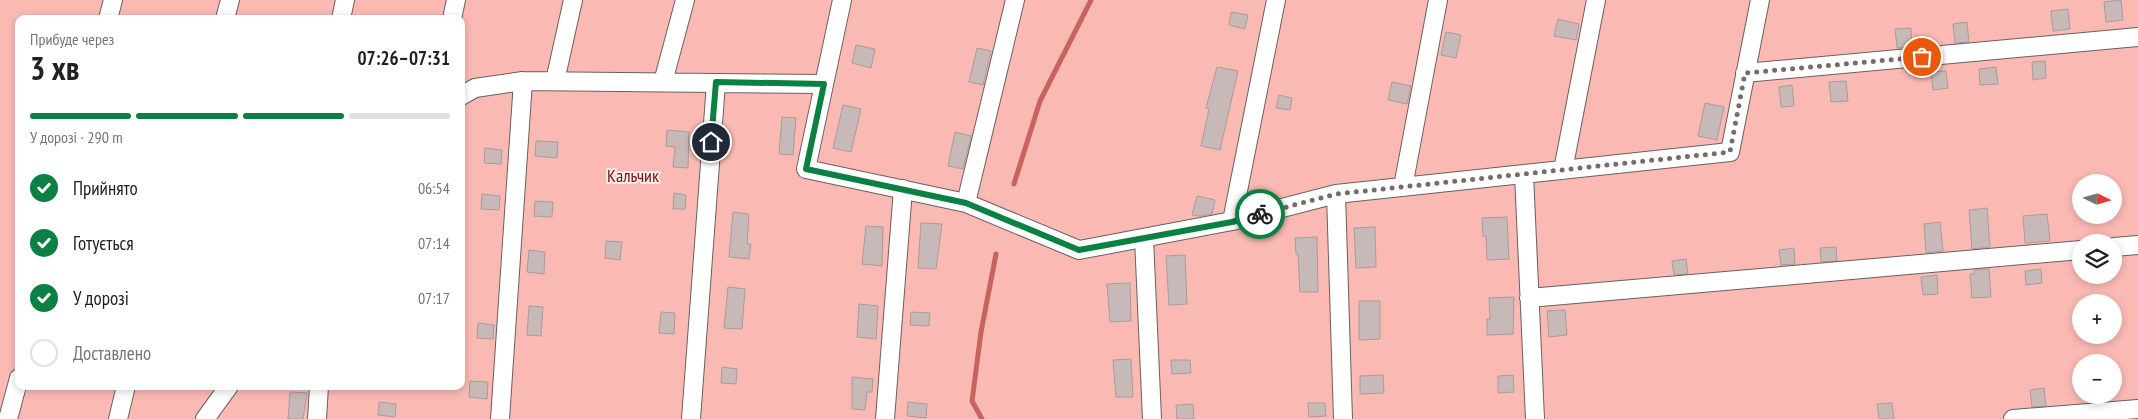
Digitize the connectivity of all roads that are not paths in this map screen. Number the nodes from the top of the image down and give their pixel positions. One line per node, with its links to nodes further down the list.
1 (113, 0): 13 (lane)
2 (230, 0): 14 (lane)
3 (345, 0): 15 (lane)
4 (456, 0): 16 (lane)
5 (574, 0): 20 (lane)
6 (684, 0): 21 (lane)
7 (842, 0): 23 (lane)
8 (1015, 0): 30 (lane)
9 (1276, 0): 31 (lane)
10 (1438, 0): 27 (lane)
11 (1596, 0): 25 (lane)
12 (1760, 0): 18 (lane)
13 (109, 15)
14 (226, 15)
15 (342, 15)
16 (453, 15)
17 (2138, 37): 18 (lane)
18 (1745, 73): 25 (lane)
19 (523, 80): 20 (lane); 24 (lane); 46 (lane)
20 (555, 81): 21 (lane)
21 (663, 82): 22 (lane)
22 (716, 82): 23 (lane); 47 (lane)
23 (824, 84): 28 (lane)
24 (465, 94)
25 (1564, 170): 26 (lane)
26 (1524, 174): 27 (lane); 36 (lane)
27 (1403, 187): 29 (lane)
28 (903, 189): 30 (lane); 48 (lane)
29 (1336, 194): 31 (lane); 50 (lane)
30 (966, 203): 32 (lane)
31 (1232, 222): 32 (lane)
32 (1144, 238): 49 (lane)
33 (2138, 245): 34 (lane)
34 (2122, 246)
35 (2072, 251): 36 (lane)
36 (1530, 298): 51 (lane)
37 (16, 390): 42 (lane)
38 (125, 390): 43 (lane)
39 (226, 390): 44 (lane)
40 (319, 390): 45 (lane)
41 (2138, 409): 52 (lane)
42 (8, 419)
43 (118, 419)
44 (205, 419)
45 (317, 419)
46 (500, 419)
47 (691, 419)
48 (885, 419)
49 (1152, 419)
50 (1343, 419)
51 (1535, 419)
52 (2014, 419)

